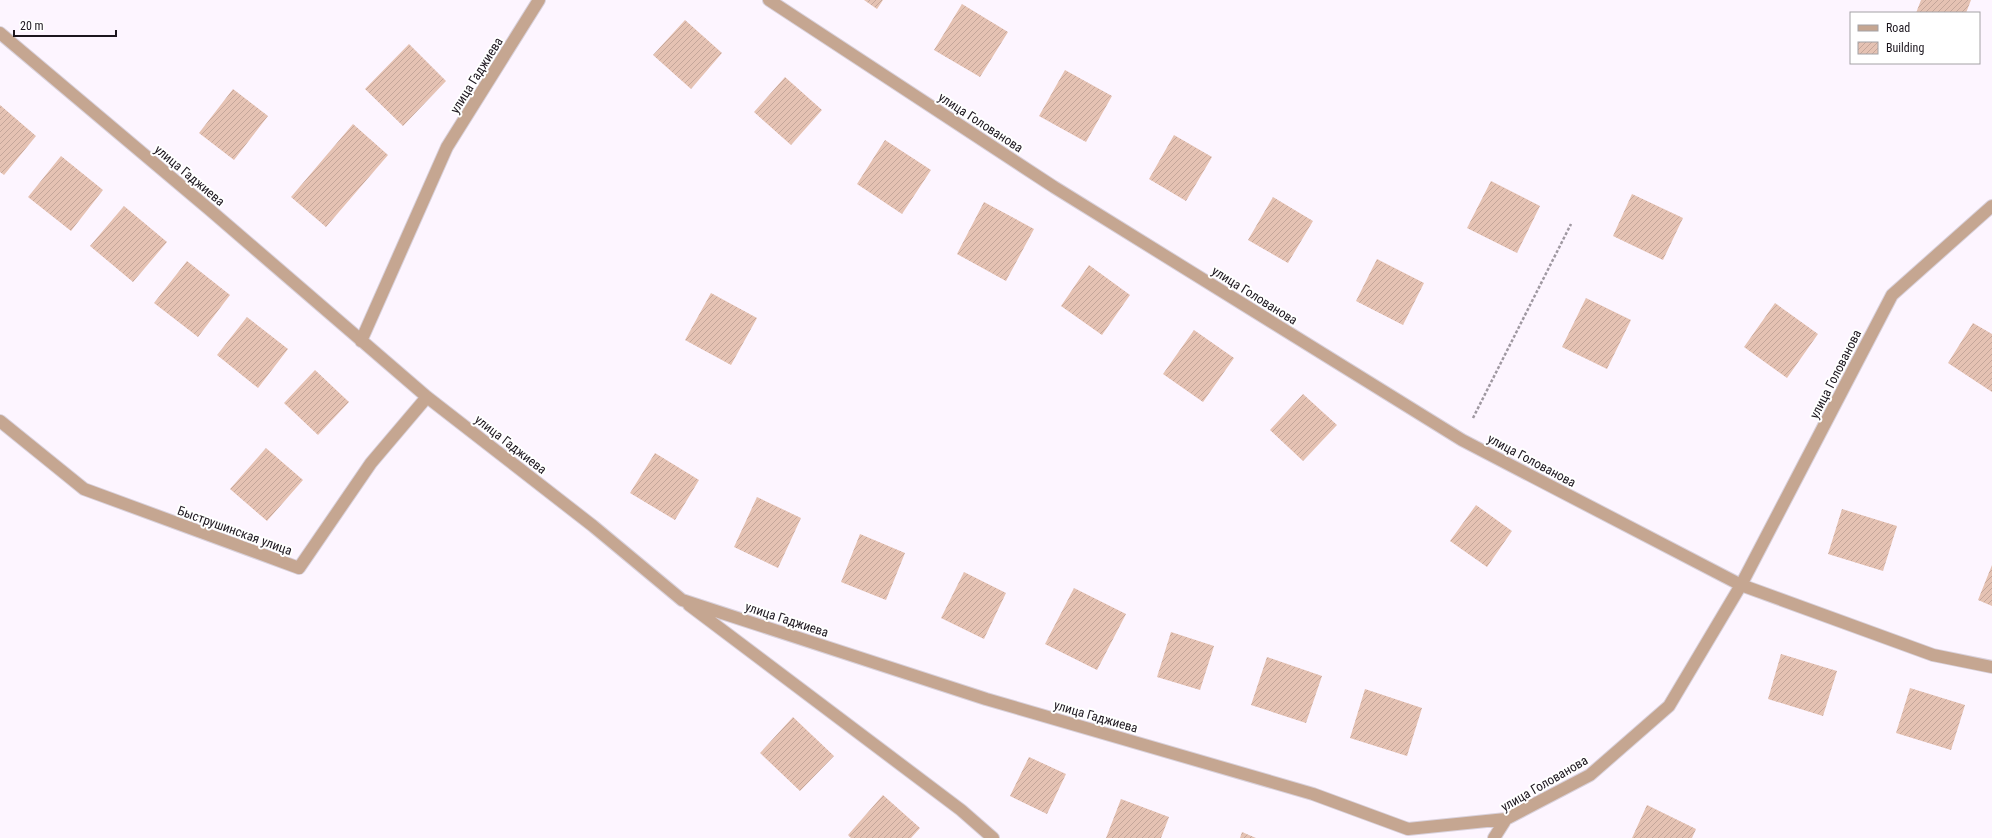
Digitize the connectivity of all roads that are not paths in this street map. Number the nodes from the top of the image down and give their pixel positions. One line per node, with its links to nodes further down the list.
1 (539, 0): 5 (street, улица Гаджиева)
2 (770, 0): 8 (street, улица Голованова)
3 (0, 33): 5 (street, улица Гаджиева)
4 (1992, 206): 8 (street, улица Голованова)
5 (361, 341): 6 (street, улица Гаджиева)
6 (427, 397): 7 (street, Быструшинская улица); 9 (street, улица Гаджиева)
7 (0, 421)
8 (1741, 586): 10 (street, улица Голованова); 11 (street, улица Голованова)
9 (682, 600): 11 (street, улица Гаджиева); 12 (street, улица Гаджиева)
10 (1992, 667)
11 (1506, 819): 13 (street, улица Голованова)
12 (993, 838)
13 (1494, 838)

